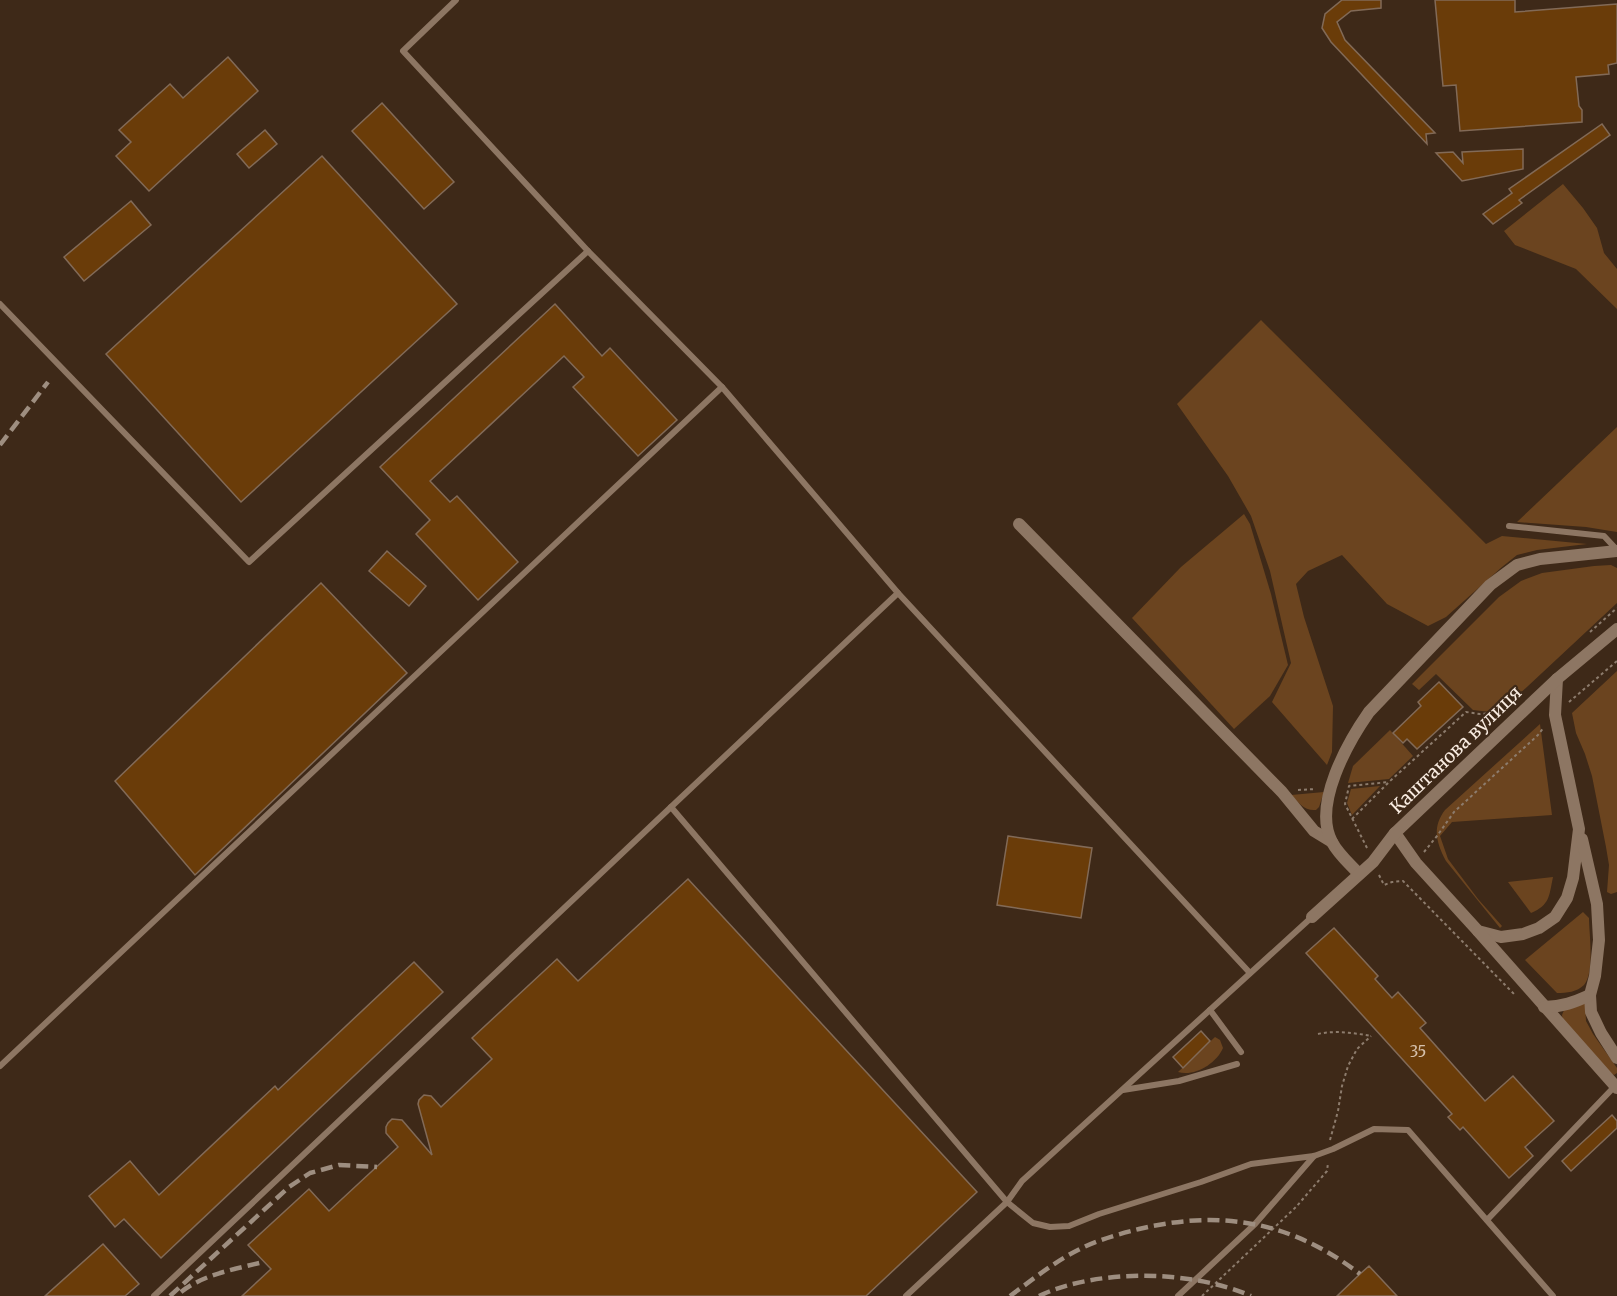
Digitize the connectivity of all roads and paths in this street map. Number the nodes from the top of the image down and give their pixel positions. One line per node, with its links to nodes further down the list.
1 (456, 0): 2 (lane)
2 (588, 251): 3 (lane); 4 (lane)
3 (0, 304)
4 (722, 387): 8 (lane); 35 (lane)
5 (1019, 524): 19 (street)
6 (1509, 526): 7 (lane)
7 (1617, 551): 19 (street)
8 (898, 593): 15 (lane); 26 (lane)
9 (1617, 628): 11 (street, Каштанова вулиця)
10 (1617, 661): 13 (path)
11 (1557, 679): 13 (street); 18 (street, Каштанова вулиця)
12 (1504, 712): 14 (path)
13 (1555, 715): 17 (street); 21 (path)
14 (1389, 782): 16 (path); 16 (path)
15 (671, 807): 40 (lane); 42 (lane)
16 (1352, 819): 20 (path)
17 (1579, 829): 25 (street); 28 (street)
18 (1395, 833): 21 (street, Каштанова вулиця); 22 (street)
19 (1332, 842): 22 (street)
20 (1368, 850)
21 (1416, 863): 25 (street, Каштанова вулиця)
22 (1359, 874): 24 (street)
23 (1384, 885): 27 (path)
24 (1312, 917): 26 (lane)
25 (1478, 931): 29 (street, Каштанова вулиця)
26 (1250, 973): 30 (lane)
27 (1516, 995)
28 (1590, 995): 29 (street); 33 (street)
29 (1544, 1007): 36 (street, Каштанова вулиця)
30 (1210, 1010): 32 (lane); 37 (lane)
31 (1318, 1034): 38 (path)
32 (1241, 1052)
33 (1617, 1058)
34 (1237, 1064): 37 (lane)
35 (0, 1066)
36 (1616, 1087): 41 (lane)
37 (1122, 1090): 40 (lane)
38 (1329, 1151): 39 (lane); 41 (lane); 45 (path)
39 (1314, 1156): 40 (lane); 44 (lane)
40 (1007, 1202): 43 (lane)
41 (1487, 1220): 46 (lane)
42 (154, 1296)
43 (906, 1296)
44 (1178, 1296)
45 (1202, 1296)
46 (1553, 1296)

